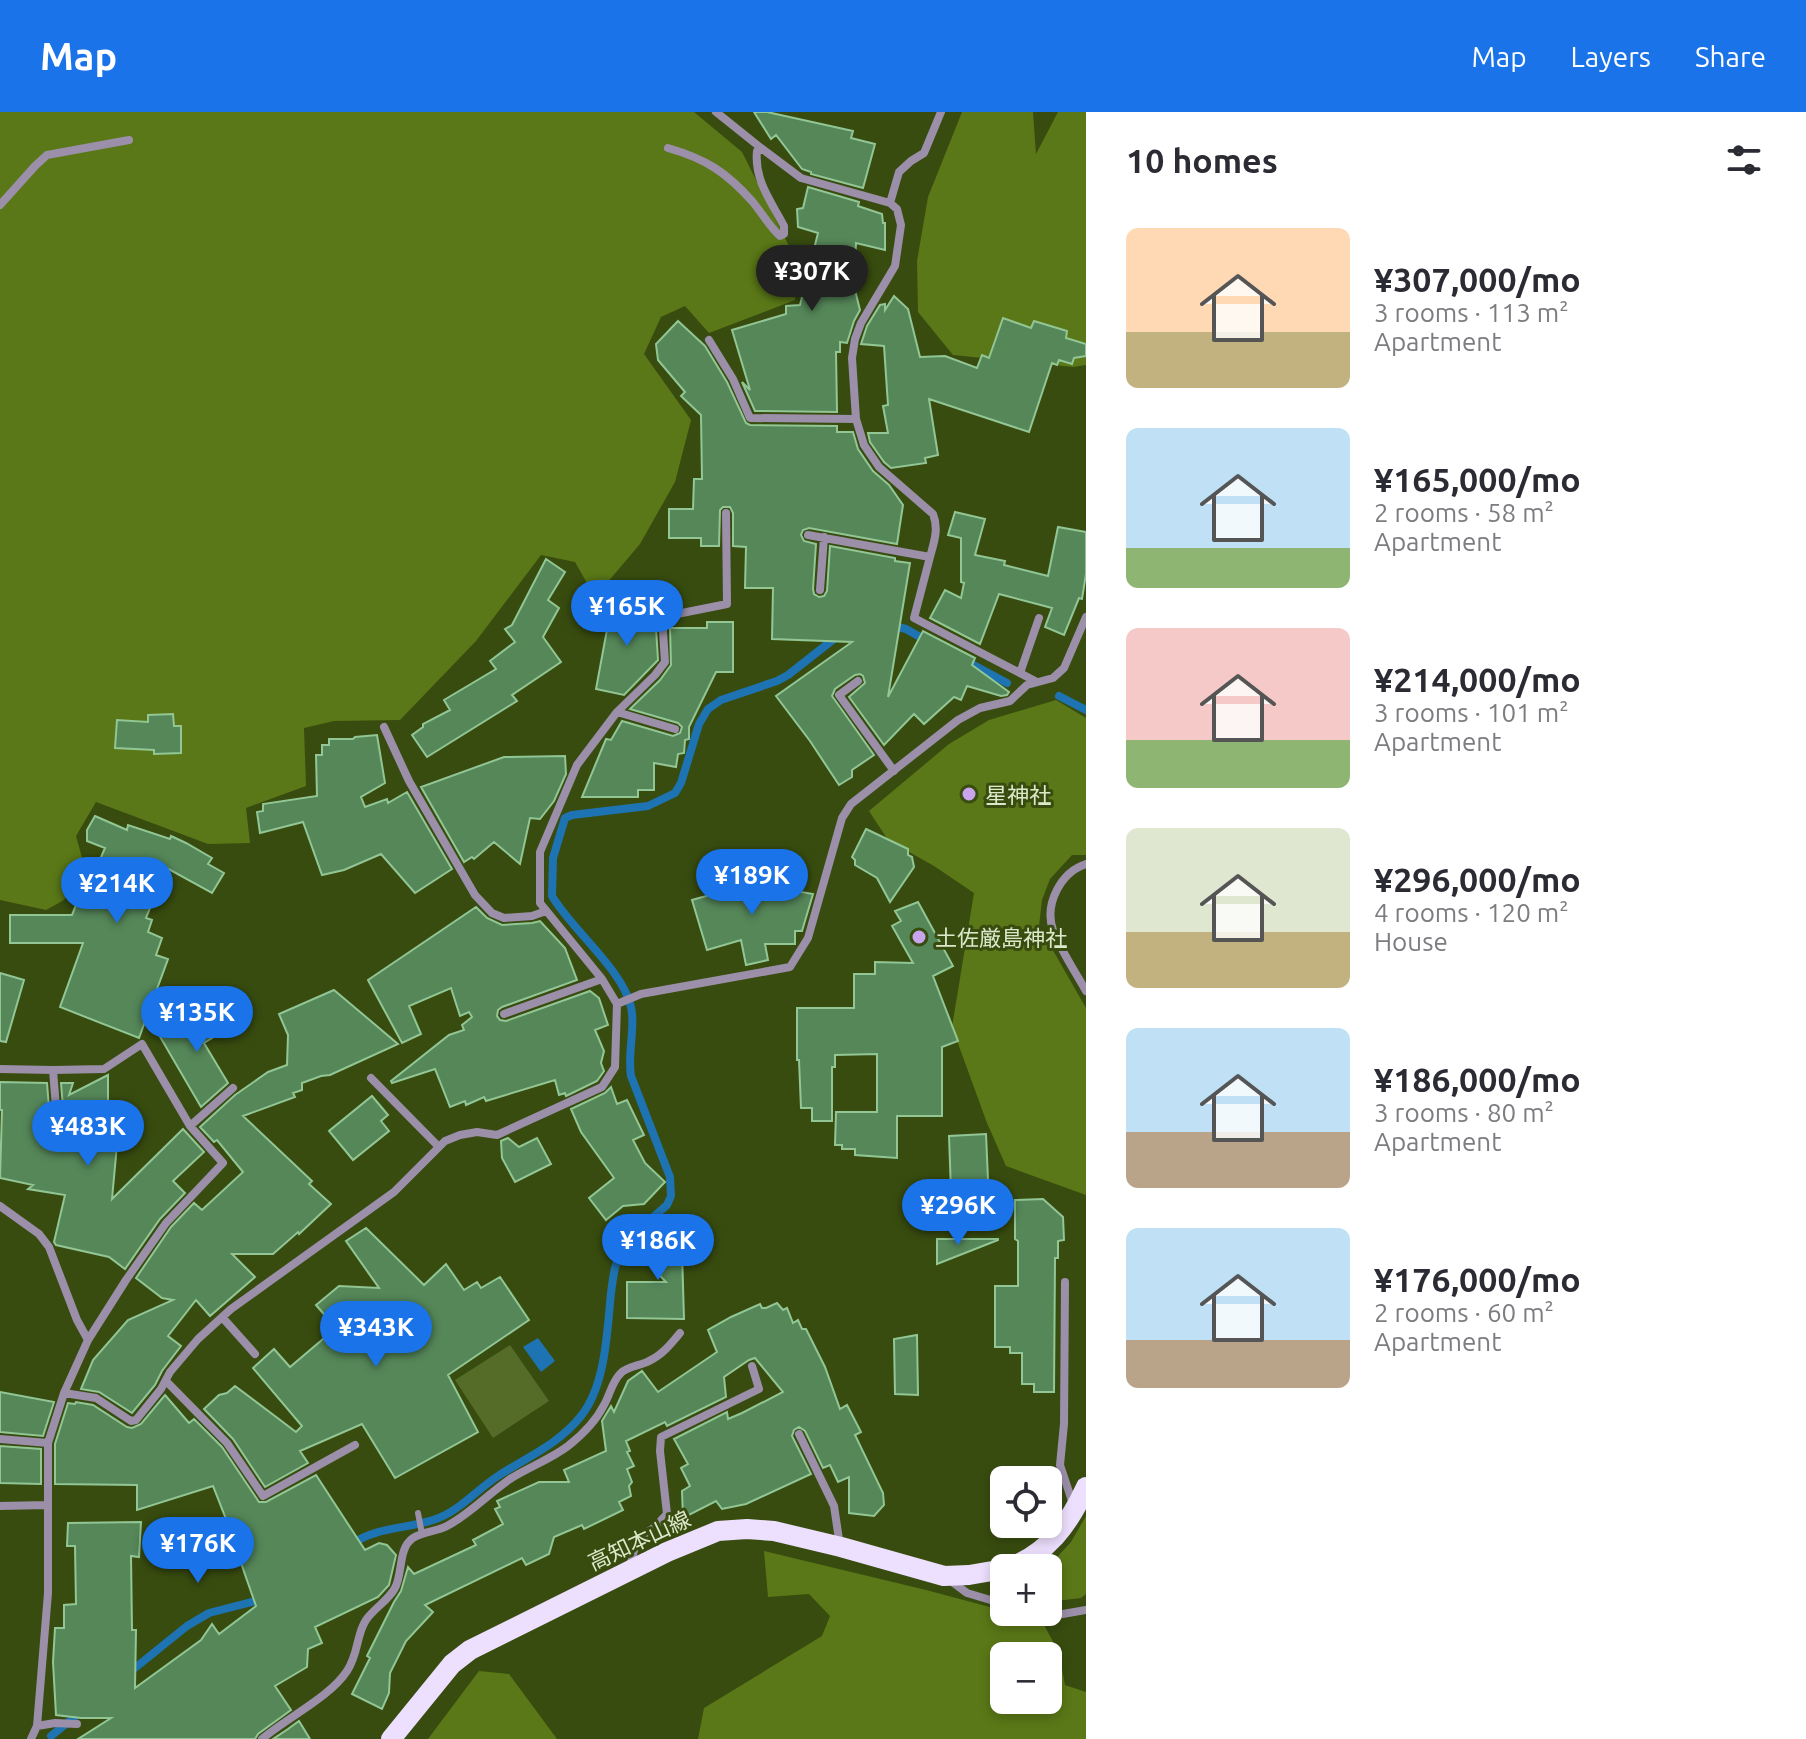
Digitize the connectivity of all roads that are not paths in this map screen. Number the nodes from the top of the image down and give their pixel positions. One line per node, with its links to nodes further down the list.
1 (716, 112): 5 (street)
2 (941, 112): 6 (street)
3 (129, 140): 7 (street)
4 (668, 148): 5 (street)
5 (761, 148): 6 (street)
6 (890, 203): 9 (street)
7 (0, 205)
8 (709, 340): 9 (street)
9 (856, 419): 13 (street)
10 (726, 513): 20 (street)
11 (808, 535): 12 (street)
12 (824, 537): 13 (street); 14 (street)
13 (930, 557): 17 (street)
14 (820, 590)
15 (1086, 617): 19 (street)
16 (1039, 618): 17 (street)
17 (1020, 673): 19 (street)
18 (858, 681): 23 (street)
19 (1038, 683): 23 (street)
20 (617, 712): 22 (street); 25 (street)
21 (384, 727): 25 (street)
22 (675, 729)
23 (894, 771): 28 (street)
24 (1086, 864): 27 (street)
25 (546, 911): 26 (street)
26 (602, 979): 28 (street); 29 (street)
27 (1086, 991)
28 (617, 1004): 36 (street)
29 (504, 1014)
30 (0, 1069): 31 (street)
31 (53, 1070): 34 (street); 35 (street)
32 (371, 1078): 36 (street)
33 (233, 1088): 35 (street)
34 (57, 1120)
35 (190, 1126): 41 (street)
36 (439, 1147): 39 (street)
37 (0, 1206): 41 (street)
38 (1065, 1282): 53 (street)
39 (222, 1317): 42 (street); 44 (street)
40 (680, 1333): 55 (street)
41 (88, 1340): 45 (street)
42 (255, 1354)
43 (752, 1366): 58 (street)
44 (166, 1381): 45 (street); 49 (street)
45 (64, 1393): 48 (street)
46 (799, 1434): 56 (street)
47 (0, 1439): 48 (street)
48 (48, 1443): 51 (street)
49 (355, 1445)
50 (1086, 1487): 53 (main road, 高知本山線)
51 (48, 1505): 52 (street); 65 (street)
52 (0, 1506)
53 (1074, 1509): 57 (main road, 高知本山線)
54 (418, 1513): 55 (lane)
55 (422, 1532): 67 (street)
56 (841, 1547): 58 (main road, 高知本山線); 60 (main road, 高知本山線)
57 (1037, 1554)
58 (629, 1570): 68 (main road, 高知本山線)
59 (990, 1571): 60 (main road, 高知本山線)
60 (944, 1576): 61 (street)
61 (990, 1600)
62 (1086, 1610): 63 (street)
63 (1062, 1614)
64 (77, 1724): 65 (street)
65 (37, 1726): 66 (street)
66 (31, 1739)
67 (262, 1739)
68 (391, 1739)

